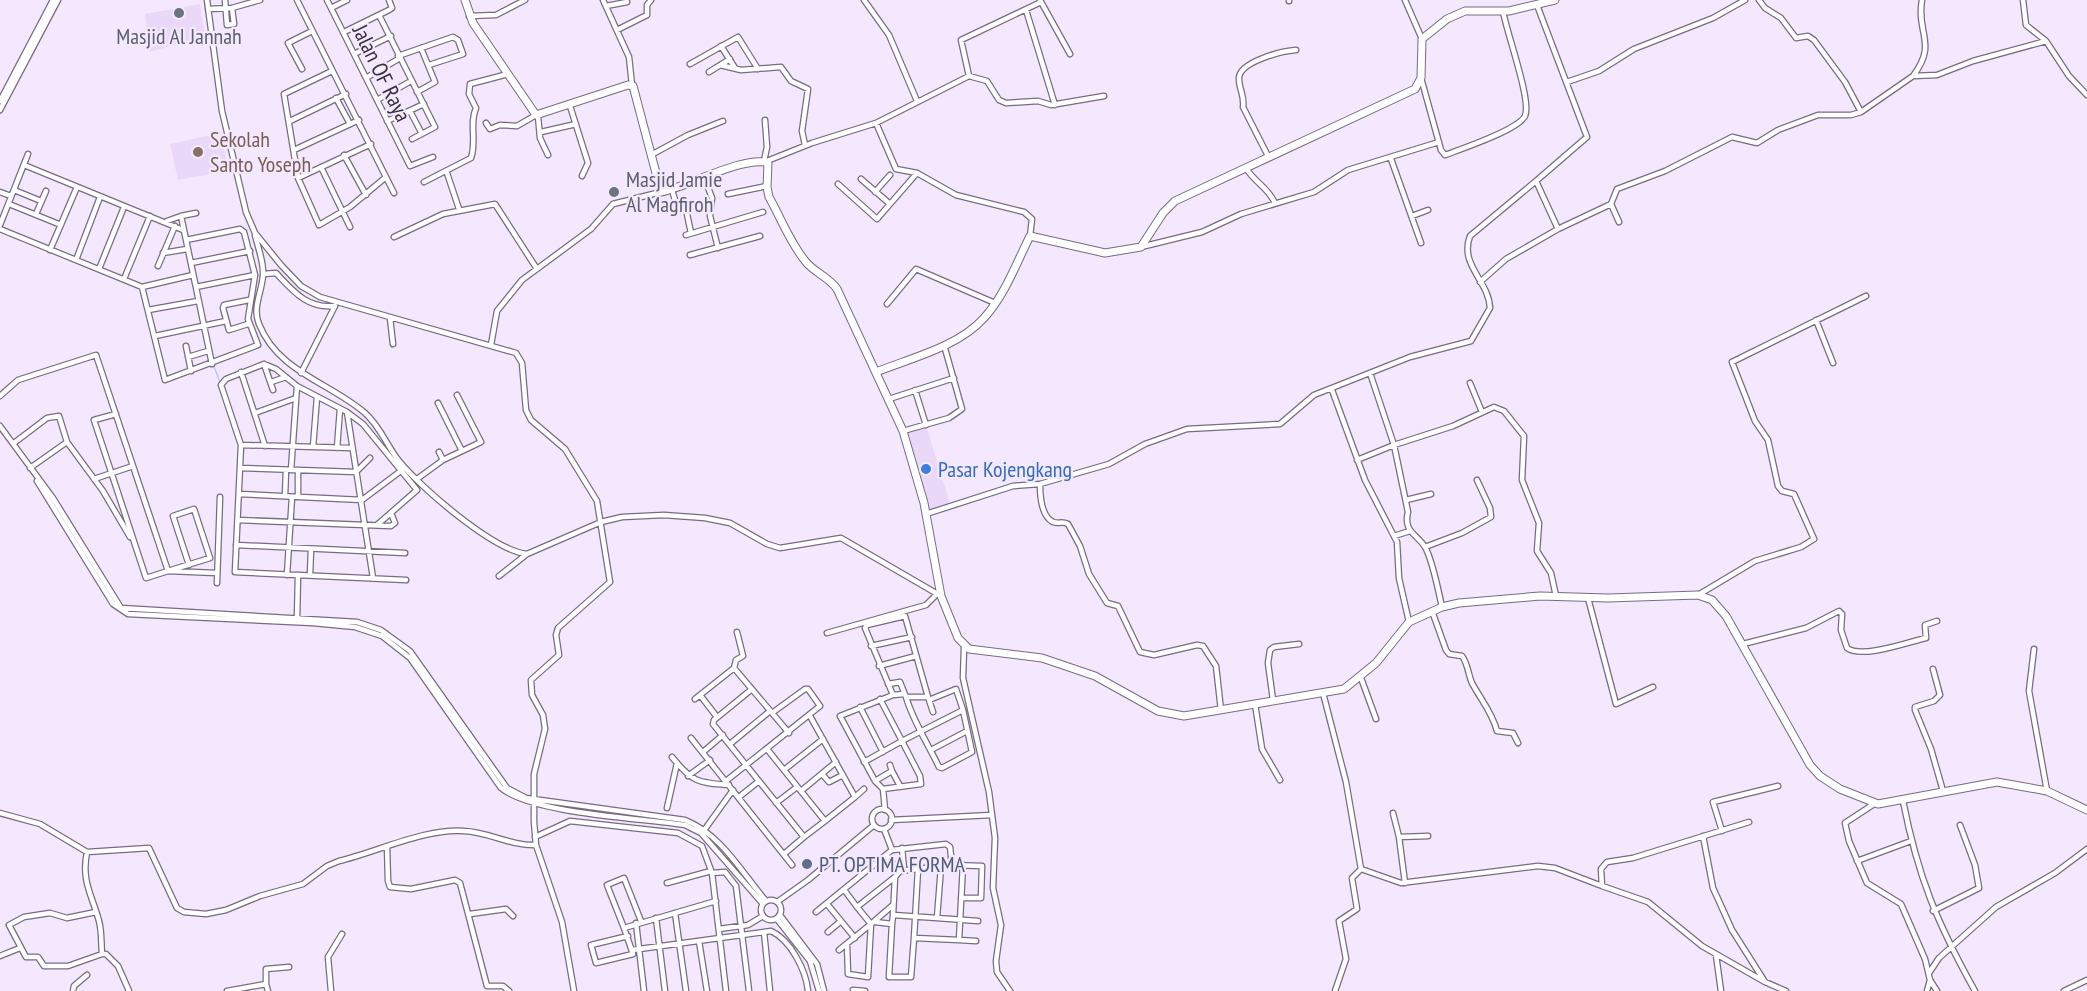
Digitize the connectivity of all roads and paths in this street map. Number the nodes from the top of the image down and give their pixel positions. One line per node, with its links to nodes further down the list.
1 (53, 0): 67 (street)
2 (58, 0): 72 (street)
3 (207, 0): 27 (street)
4 (225, 0): 24 (street)
5 (260, 0): 25 (street)
6 (297, 0): 32 (street)
7 (327, 0): 26 (street, Jalan OF Raya)
8 (347, 0): 26 (street)
9 (389, 0): 30 (street)
10 (465, 0): 31 (street)
11 (525, 0): 31 (street)
12 (651, 0): 33 (street)
13 (864, 0): 68 (street)
14 (1405, 0): 36 (street)
15 (1555, 0): 23 (street)
16 (1745, 0): 59 (street)
17 (1760, 0): 74 (street)
18 (1922, 0): 55 (street)
19 (2023, 0): 37 (street)
20 (1041, 1): 28 (street); 42 (street)
21 (627, 2): 22 (street)
22 (605, 3): 33 (street)
23 (1537, 5): 29 (street); 59 (street)
24 (225, 8): 25 (street); 25 (street); 27 (street)
25 (232, 8)
26 (331, 8): 34 (street, Jalan OF Raya)
27 (208, 9): 153 (street)
28 (1026, 9): 54 (street); 70 (street)
29 (1503, 11): 36 (street); 88 (street)
30 (379, 15): 34 (street); 35 (street)
31 (469, 16): 53 (street)
32 (312, 30): 49 (street); 51 (street)
33 (617, 30): 60 (street)
34 (344, 32): 41 (street, Jalan OF Raya)
35 (391, 36): 41 (street); 43 (street)
36 (1422, 39): 57 (street)
37 (2046, 40): 55 (street); 63 (street)
38 (721, 46): 44 (street); 45 (street); 50 (street)
39 (421, 48): 43 (street); 46 (street); 46 (street)
40 (1296, 50): 96 (street)
41 (354, 54): 56 (street, Jalan OF Raya)
42 (1070, 54)
43 (399, 57): 56 (street); 58 (street)
44 (730, 59): 47 (street); 48 (street)
45 (690, 64)
46 (429, 65): 61 (street)
47 (720, 65): 48 (street); 52 (street)
48 (735, 68): 50 (street)
49 (302, 69)
50 (758, 69): 90 (street)
51 (332, 71): 62 (street); 78 (street)
52 (709, 72)
53 (508, 74): 75 (street); 103 (street)
54 (969, 76): 68 (street); 70 (street)
55 (1912, 76): 74 (street)
56 (366, 78): 66 (street, Jalan OF Raya)
57 (1421, 78): 88 (street); 96 (street)
58 (411, 81): 61 (street); 66 (street)
59 (1567, 82): 111 (street)
60 (632, 85): 71 (street); 95 (street)
61 (417, 92): 69 (street)
62 (346, 94): 65 (street); 76 (street)
63 (2087, 95)
64 (1104, 96): 70 (street)
65 (336, 98): 78 (street); 83 (street)
66 (377, 100): 79 (street, Jalan OF Raya)
67 (0, 101)
68 (917, 101): 82 (street)
69 (424, 104): 73 (street); 86 (street)
70 (1055, 105)
71 (570, 106): 75 (street); 84 (street)
72 (0, 110)
73 (410, 111): 79 (street); 86 (street)
74 (1860, 112): 131 (street)
75 (537, 116): 81 (street); 85 (street)
76 (358, 120): 83 (street); 89 (street)
77 (765, 120): 99 (street)
78 (290, 121): 91 (street)
79 (387, 121): 97 (street, Jalan OF Raya)
80 (723, 121): 95 (street)
81 (486, 123)
82 (876, 123): 90 (street); 104 (street)
83 (350, 124): 91 (street)
84 (576, 124): 85 (street); 106 (street)
85 (541, 132): 94 (street)
86 (422, 134): 87 (street)
87 (412, 139)
88 (1439, 142): 98 (street)
89 (371, 144): 93 (street); 107 (street)
90 (805, 146): 99 (street)
91 (294, 150): 109 (street)
92 (28, 154): 100 (street)
93 (344, 155): 101 (street); 124 (street)
94 (548, 155)
95 (651, 155): 120 (street)
96 (1268, 156): 102 (street)
97 (433, 157)
98 (1391, 159): 128 (street); 143 (street)
99 (766, 161): 108 (street); 114 (street)
100 (24, 165): 115 (street); 116 (street)
101 (321, 167): 109 (street); 135 (street)
102 (1246, 168): 128 (street); 159 (street)
103 (447, 173): 112 (street); 133 (street)
104 (917, 173): 130 (street); 155 (street)
105 (890, 175): 121 (street)
106 (582, 176)
107 (386, 177): 122 (street); 124 (street)
108 (704, 177): 117 (street); 150 (street)
109 (298, 178): 135 (street)
110 (861, 179): 121 (street)
111 (1536, 181): 151 (street); 175 (street)
112 (424, 182)
113 (838, 184): 130 (street)
114 (767, 186): 123 (street); 202 (street)
115 (78, 187): 126 (street); 146 (street)
116 (14, 190): 125 (street); 127 (street)
117 (672, 190): 120 (street); 136 (street)
118 (46, 191): 127 (street)
119 (0, 192): 125 (street)
120 (661, 192): 170 (street)
121 (875, 192): 130 (street)
122 (394, 193)
123 (728, 194)
124 (366, 195): 135 (street)
125 (11, 196): 129 (street)
126 (100, 197): 132 (street); 166 (street)
127 (41, 201): 139 (street)
128 (1275, 203): 159 (street)
129 (9, 204): 139 (street); 148 (street)
130 (890, 204)
131 (1611, 204): 145 (street); 151 (street)
132 (124, 207): 141 (street); 169 (street)
133 (459, 209): 156 (street); 170 (street)
134 (1428, 210): 143 (street)
135 (343, 211): 149 (street)
136 (674, 212)
137 (763, 212): 150 (street)
138 (196, 213): 142 (street)
139 (36, 214): 146 (street)
140 (687, 214): 150 (street)
141 (150, 216): 144 (street); 174 (street)
142 (181, 216): 144 (street); 152 (street)
143 (1412, 216): 158 (street)
144 (167, 222): 147 (street)
145 (1619, 222)
146 (61, 225): 162 (street)
147 (175, 226): 152 (street); 164 (street)
148 (0, 227): 162 (street)
149 (350, 227)
150 (712, 227): 160 (street)
151 (1558, 229): 175 (street)
152 (183, 230): 157 (street)
153 (255, 233): 171 (street); 182 (street)
154 (760, 236): 160 (street)
155 (1030, 236): 159 (street); 181 (street)
156 (394, 237)
157 (186, 240): 161 (street); 163 (street)
158 (1421, 243)
159 (1142, 247)
160 (718, 248): 165 (street)
161 (187, 249): 164 (street); 167 (street)
162 (50, 250): 166 (street)
163 (250, 252): 167 (street); 173 (street)
164 (163, 253): 168 (street)
165 (690, 255)
166 (76, 260): 169 (street)
167 (191, 263): 172 (street)
168 (158, 266)
169 (99, 269): 174 (street)
170 (537, 269): 192 (street)
171 (264, 274): 182 (street); 203 (street)
172 (193, 275): 176 (street); 177 (street)
173 (255, 275): 177 (street); 179 (street)
174 (124, 279): 176 (street)
175 (1480, 282): 204 (street)
176 (142, 287): 184 (street)
177 (196, 287): 180 (street)
178 (1866, 296): 186 (street)
179 (249, 300): 187 (street); 188 (street)
180 (198, 301): 184 (street); 189 (street)
181 (994, 303): 183 (street); 193 (street)
182 (336, 304): 185 (street); 203 (street)
183 (886, 304)
184 (148, 310): 190 (street)
185 (390, 318): 191 (street); 192 (street)
186 (1816, 320): 197 (street); 291 (street)
187 (226, 321): 188 (street); 189 (street)
188 (248, 324): 198 (street)
189 (204, 326): 190 (street); 195 (street)
190 (155, 336): 200 (street)
191 (393, 344)
192 (491, 345): 266 (street)
193 (944, 345): 202 (street); 206 (street)
194 (186, 346): 196 (street)
195 (208, 351): 196 (street); 198 (street)
196 (188, 357): 200 (street)
197 (1833, 363)
198 (212, 364): 200 (street)
199 (264, 364): 201 (street); 205 (street); 207 (street)
200 (191, 371)
201 (241, 372): 222 (street); 229 (street)
202 (876, 372): 217 (street)
203 (301, 373): 251 (street)
204 (1370, 373): 212 (street); 230 (street)
205 (286, 377): 207 (street); 209 (street)
206 (954, 378): 211 (street); 224 (street)
207 (271, 382): 210 (street)
208 (1470, 383): 221 (street)
209 (297, 386): 215 (street); 216 (street)
210 (273, 390)
211 (915, 390): 217 (street); 224 (street)
212 (1332, 390): 241 (street); 254 (street)
213 (458, 395): 236 (street)
214 (0, 396): 223 (street)
215 (317, 397): 219 (street); 233 (street)
216 (296, 398): 222 (street); 232 (street)
217 (889, 399): 226 (street)
218 (438, 403): 236 (street)
219 (340, 409): 220 (street); 234 (street)
220 (347, 412): 235 (street); 247 (street)
221 (1482, 412): 230 (street); 293 (street)
222 (255, 413): 231 (street)
223 (116, 414): 243 (street); 250 (street)
224 (926, 425): 226 (street)
225 (0, 428): 228 (street)
226 (903, 431): 263 (street)
227 (67, 441): 228 (street); 244 (street); 252 (street)
228 (13, 444): 244 (street)
229 (241, 445): 231 (street); 245 (street)
230 (1394, 445): 241 (street); 261 (street)
231 (265, 446): 232 (street)
232 (292, 447): 233 (street); 246 (street)
233 (313, 447): 234 (street)
234 (337, 448): 235 (street)
235 (352, 448): 239 (street)
236 (462, 451): 240 (street)
237 (439, 452): 240 (street)
238 (370, 458): 242 (street)
239 (354, 459): 242 (street); 249 (street)
240 (444, 460): 251 (street)
241 (1357, 460): 270 (street)
242 (363, 464): 249 (street)
243 (133, 466): 250 (street); 282 (street)
244 (30, 468): 297 (street)
245 (240, 468): 246 (street); 255 (street)
246 (288, 470): 248 (street); 257 (street)
247 (402, 470): 260 (street); 262 (street)
248 (298, 471): 249 (street); 258 (street)
249 (356, 472): 260 (street)
250 (111, 473): 252 (street); 274 (street)
251 (417, 478): 280 (street)
252 (94, 479): 274 (street)
253 (1477, 480): 275 (street)
254 (1040, 484): 263 (street); 329 (street)
255 (240, 494): 257 (street); 264 (street)
256 (1431, 494): 261 (street)
257 (285, 496): 258 (street)
258 (295, 497): 260 (street); 265 (street)
259 (220, 498): 271 (street)
260 (362, 500): 267 (street)
261 (1406, 500): 269 (street)
262 (391, 513): 268 (street); 268 (street)
263 (926, 514): 292 (street)
264 (238, 520): 265 (street); 273 (street)
265 (290, 522): 267 (street); 276 (street)
266 (601, 522): 280 (street); 292 (street); 376 (street)
267 (365, 525): 268 (street); 278 (street)
268 (376, 526)
269 (1410, 531): 270 (street); 275 (street)
270 (1394, 536): 299 (street)
271 (219, 537): 272 (street); 283 (street)
272 (205, 542): 281 (street); 281 (street)
273 (236, 545): 276 (street); 284 (street)
274 (136, 547): 282 (street)
275 (1425, 547): 295 (street)
276 (289, 548): 277 (street); 284 (street)
277 (311, 549): 278 (street); 286 (street)
278 (369, 551): 279 (street); 288 (street)
279 (405, 553)
280 (527, 554): 287 (street)
281 (189, 565): 282 (street)
282 (168, 571): 283 (street)
283 (217, 573): 290 (street)
284 (287, 575): 285 (street)
285 (298, 575): 286 (street); 297 (street)
286 (310, 575): 288 (street)
287 (499, 576)
288 (373, 578): 289 (street)
289 (406, 580)
290 (217, 583)
291 (1698, 595): 294 (street); 304 (street)
292 (938, 596): 301 (street); 306 (street)
293 (1556, 596): 294 (street); 295 (street)
294 (1588, 598): 314 (street)
295 (1442, 607): 296 (street)
296 (1432, 611): 299 (street); 342 (street)
297 (297, 620): 376 (street)
298 (1938, 621): 304 (street)
299 (1409, 622): 312 (street)
300 (737, 632): 310 (street)
301 (827, 633)
302 (912, 637): 305 (street); 305 (street); 308 (street)
303 (1299, 644): 324 (street)
304 (1743, 644): 378 (street)
305 (871, 646): 309 (street)
306 (964, 647): 329 (street); 384 (street)
307 (2034, 650): 372 (street)
308 (916, 656): 309 (street); 321 (street)
309 (879, 666): 313 (street)
310 (734, 668): 315 (street); 318 (street)
311 (1933, 669): 371 (street)
312 (1361, 678): 316 (street); 334 (street)
313 (888, 684): 317 (street); 319 (street)
314 (1653, 687)
315 (752, 689): 330 (street); 333 (street)
316 (1323, 693): 324 (street); 413 (street)
317 (893, 694): 319 (street); 323 (street)
318 (700, 695): 322 (street); 333 (street)
319 (905, 696): 320 (street); 327 (street)
320 (920, 698): 321 (street); 327 (street)
321 (929, 698): 328 (street); 331 (street)
322 (695, 699)
323 (880, 699): 326 (street); 341 (street)
324 (1273, 700): 325 (street)
325 (1255, 704): 329 (street); 360 (street)
326 (860, 707): 347 (street); 351 (street)
327 (909, 708): 336 (street)
328 (963, 710): 335 (street); 336 (street)
329 (1221, 710)
330 (771, 712): 332 (street); 337 (street); 343 (street)
331 (933, 712)
332 (810, 716): 337 (street); 340 (street)
333 (717, 717): 338 (street)
334 (1376, 719)
335 (967, 731): 345 (street); 345 (street)
336 (921, 732): 341 (street); 345 (street)
337 (789, 733): 344 (street)
338 (723, 735): 343 (street); 346 (street)
339 (692, 738): 346 (street)
340 (823, 739): 350 (street); 355 (street)
341 (902, 741): 347 (street); 364 (street)
342 (1518, 743)
343 (730, 744): 353 (street)
344 (767, 749): 353 (street); 355 (street)
345 (931, 750)
346 (703, 752): 349 (street)
347 (883, 752): 351 (street)
348 (672, 757): 352 (street)
349 (710, 760): 359 (street); 365 (street)
350 (836, 762): 357 (street); 358 (street)
351 (864, 762): 362 (street)
352 (677, 763): 359 (street); 379 (street)
353 (747, 765): 361 (street); 365 (street)
354 (890, 765): 356 (street)
355 (784, 770): 368 (street)
356 (892, 771): 362 (street); 366 (street)
357 (822, 774): 358 (street); 368 (street)
358 (843, 775): 374 (street)
359 (688, 776): 365 (street)
360 (1280, 780)
361 (759, 781): 373 (street); 377 (street)
362 (875, 781): 370 (street)
363 (929, 783): 364 (street)
364 (921, 784): 366 (street)
365 (729, 785): 373 (street); 391 (street)
366 (900, 786): 370 (street)
367 (1778, 786): 392 (street)
368 (799, 789): 377 (street); 386 (street)
369 (864, 789): 374 (street)
370 (883, 789): 380 (street)
371 (1943, 791): 372 (street); 375 (street)
372 (2047, 791): 381 (street)
373 (739, 797): 405 (street)
374 (855, 797): 386 (street)
375 (1904, 801): 378 (street); 398 (street)
376 (535, 802): 391 (street); 395 (street)
377 (777, 803): 396 (street)
378 (1874, 804): 407 (street)
379 (667, 808)
380 (885, 810): 385 (street); 388 (street)
381 (2087, 810)
382 (0, 813): 404 (street)
383 (1393, 813): 397 (street)
384 (992, 815): 385 (street); 496 (street)
385 (891, 820): 390 (street)
386 (825, 821): 396 (street)
387 (1749, 822): 392 (street)
388 (874, 825): 390 (street); 424 (street)
389 (1960, 825): 428 (street)
390 (884, 829): 403 (street)
391 (703, 831): 423 (street)
392 (1722, 831): 394 (street)
393 (1428, 836): 397 (street)
394 (1703, 836): 419 (street); 476 (street)
395 (535, 837): 399 (street); 415 (street)
396 (804, 837): 405 (street)
397 (1399, 837): 418 (street)
398 (1911, 841): 407 (street); 428 (street)
399 (536, 845): 400 (street); 485 (street)
400 (387, 846): 404 (street); 432 (street)
401 (902, 848): 403 (street); 410 (street); 414 (street)
402 (2087, 849): 463 (street)
403 (892, 850): 406 (street)
404 (87, 852): 429 (street)
405 (784, 854): 408 (street)
406 (886, 855): 414 (street); 420 (street)
407 (1857, 861): 472 (street)
408 (792, 865)
409 (963, 865): 410 (street); 421 (street); 421 (street)
410 (952, 866): 411 (street)
411 (941, 867): 412 (street); 439 (street)
412 (918, 868): 414 (street); 437 (street)
413 (1361, 869): 418 (street); 497 (street)
414 (902, 870): 416 (street)
415 (712, 872): 417 (street); 422 (street); 446 (street)
416 (895, 877): 426 (street); 427 (street)
417 (667, 883)
418 (1405, 883): 419 (street)
419 (1602, 886): 469 (street)
420 (845, 891): 425 (street); 427 (street)
421 (961, 898): 440 (street)
422 (716, 901): 431 (street); 448 (street)
423 (765, 902): 424 (street); 435 (street)
424 (777, 902): 436 (street)
425 (827, 904): 430 (street); 441 (street)
426 (893, 905): 433 (street); 444 (street)
427 (857, 907): 444 (street)
428 (1933, 911): 463 (street)
429 (96, 912): 464 (street); 468 (street)
430 (816, 912)
431 (675, 913): 438 (street); 460 (street)
432 (470, 914): 434 (street); 484 (street)
433 (893, 915): 437 (street); 445 (street)
434 (513, 916)
435 (763, 916): 436 (street); 446 (street)
436 (779, 917): 494 (street)
437 (915, 917): 439 (street); 456 (street)
438 (656, 918): 443 (street); 462 (street)
439 (937, 918): 440 (street)
440 (960, 919): 442 (street); 457 (street)
441 (841, 921): 450 (street); 455 (street)
442 (978, 921)
443 (638, 922): 447 (street); 447 (street); 465 (street)
444 (873, 923): 445 (street); 455 (street); 461 (street)
445 (892, 924): 456 (street)
446 (741, 926): 448 (street); 452 (street)
447 (624, 928): 453 (street)
448 (719, 929): 454 (street)
449 (764, 932): 452 (street); 492 (street); 493 (street)
450 (828, 932)
451 (342, 934): 483 (street)
452 (742, 935): 454 (street); 491 (street)
453 (628, 936): 466 (street); 466 (street)
454 (720, 938): 458 (street); 490 (street)
455 (855, 938): 461 (street)
456 (914, 938): 457 (street)
457 (959, 940): 459 (street)
458 (699, 941): 460 (street); 489 (street)
459 (976, 941)
460 (680, 944): 462 (street); 488 (street)
461 (847, 944): 467 (street)
462 (660, 946): 465 (street); 487 (street)
463 (1950, 947): 472 (street); 502 (street)
464 (20, 948): 468 (street); 470 (street)
465 (640, 948): 466 (street); 486 (street)
466 (632, 950)
467 (839, 950)
468 (102, 954): 480 (street)
469 (1716, 955): 476 (street); 498 (street)
470 (0, 956)
471 (289, 967): 477 (street)
472 (1929, 973): 474 (street)
473 (87, 975): 479 (street)
474 (1930, 980): 500 (street); 501 (street)
475 (2087, 980): 503 (street)
476 (1765, 982): 499 (street)
477 (266, 984): 481 (street); 482 (street)
478 (853, 990): 495 (street)
479 (73, 991)
480 (129, 991)
481 (227, 991)
482 (268, 991)
483 (331, 991)
484 (509, 991)
485 (574, 991)
486 (644, 991)
487 (665, 991)
488 (686, 991)
489 (707, 991)
490 (726, 991)
491 (749, 991)
492 (770, 991)
493 (808, 991)
494 (821, 991)
495 (865, 991)
496 (1010, 991)
497 (1335, 991)
498 (1721, 991)
499 (1786, 991)
500 (1928, 991)
501 (1937, 991)
502 (1975, 991)
503 (2064, 991)

